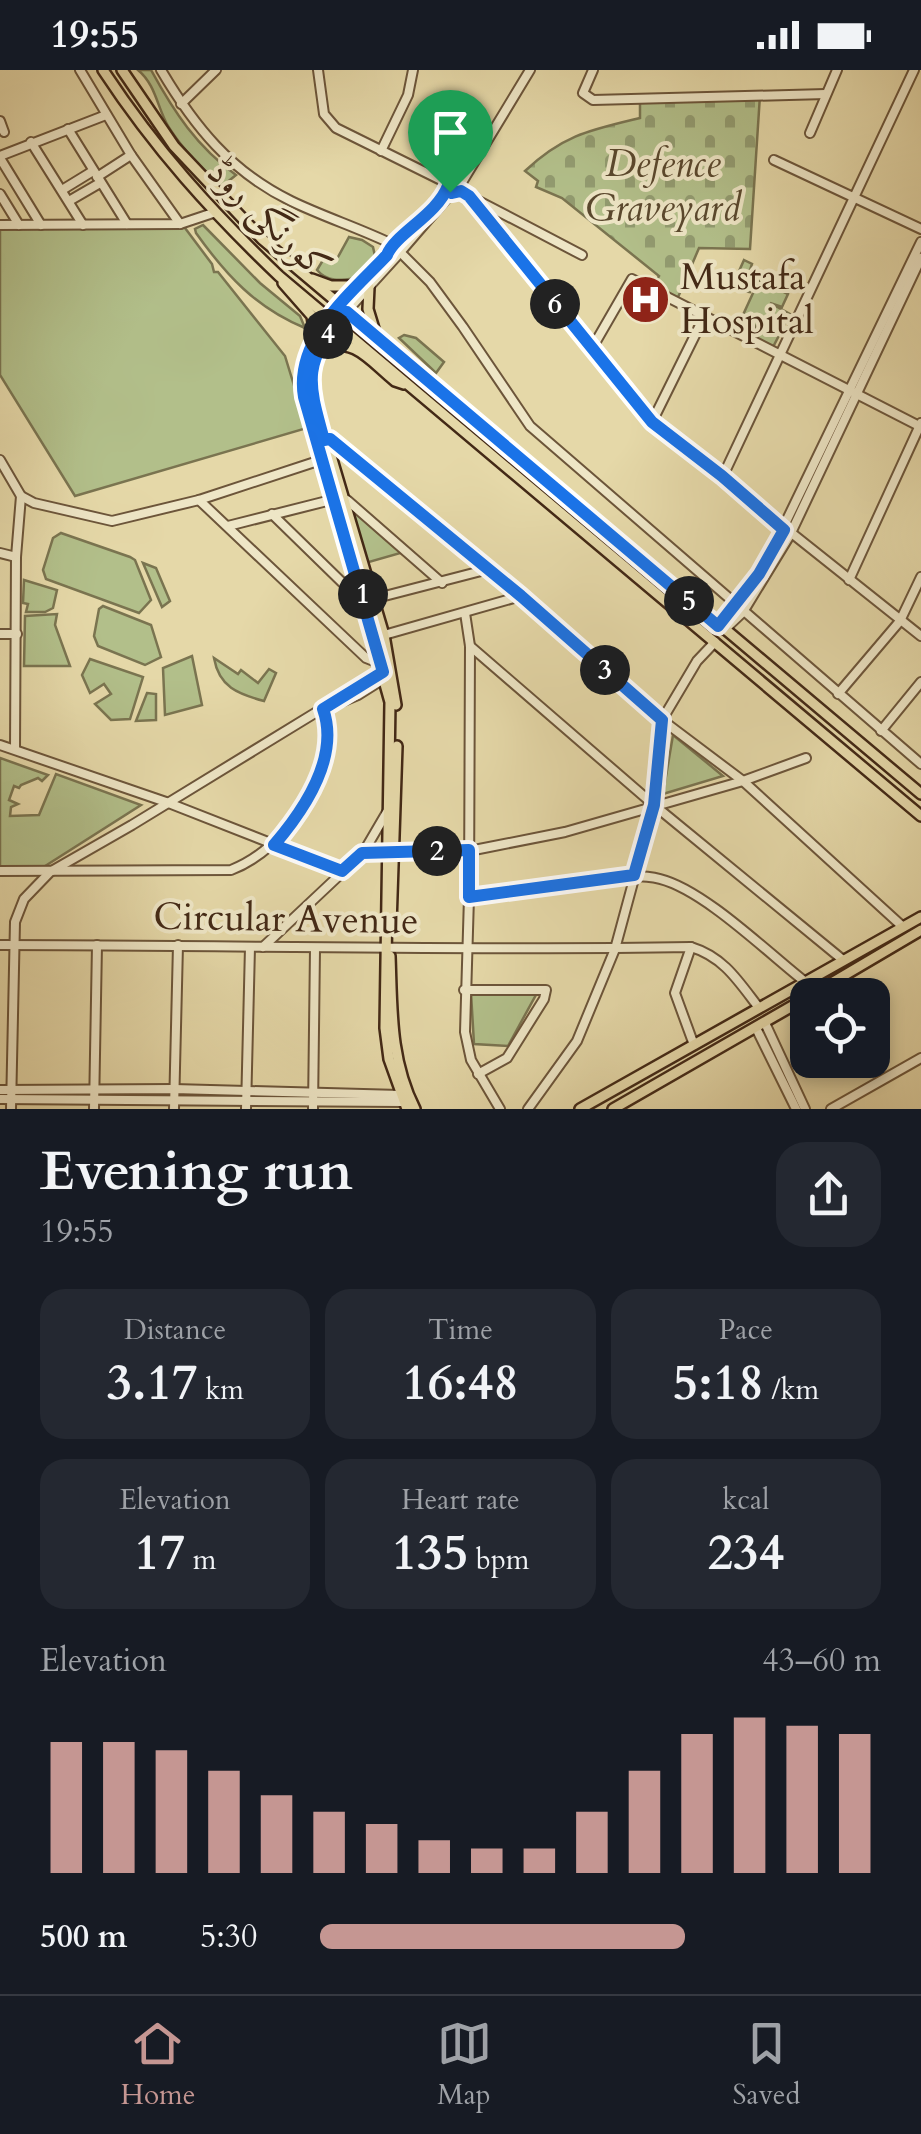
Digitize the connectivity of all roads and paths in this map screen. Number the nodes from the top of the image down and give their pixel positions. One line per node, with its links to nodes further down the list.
1 (80, 70): 14 (street)
2 (103, 70): 30 (main road, کورنگی روڈ)
3 (122, 70): 43 (main road, کورنگی روڈ)
4 (160, 70): 13 (street)
5 (216, 70): 13 (street)
6 (318, 70): 20 (street)
7 (414, 70): 20 (street)
8 (527, 70): 25 (street)
9 (593, 70): 12 (street)
10 (837, 70): 12 (street)
11 (914, 70): 28 (street)
12 (826, 94): 18 (street)
13 (181, 104): 39 (street)
14 (106, 115): 16 (street); 22 (street)
15 (0, 121): 17 (street)
16 (68, 129): 19 (street); 24 (street)
17 (4, 132)
18 (810, 133)
19 (31, 142): 21 (street); 26 (street)
20 (381, 151): 25 (street)
21 (2, 153): 35 (street)
22 (131, 155): 24 (street); 33 (street)
23 (774, 160): 28 (street)
24 (97, 177): 26 (street); 29 (street); 32 (street)
25 (457, 188): 39 (street); 40 (street); 50 (street)
26 (62, 190): 29 (street)
27 (0, 194): 34 (street)
28 (852, 198): 37 (street); 51 (street)
29 (68, 201): 36 (street)
30 (213, 214): 33 (street); 42 (main road, کورنگی روڈ)
31 (0, 224): 34 (street)
32 (127, 224): 33 (street); 36 (street)
33 (180, 224)
34 (19, 225): 35 (street)
35 (42, 225): 36 (street)
36 (83, 225)
37 (921, 229)
38 (921, 242): 53 (street)
39 (397, 249): 44 (street); 74 (street)
40 (582, 255)
41 (921, 258): 53 (street)
42 (279, 276): 47 (main road, کورنگی روڈ); 49 (main road)
43 (310, 278): 44 (main road); 45 (main road, کورنگی روڈ)
44 (363, 286): 45 (street); 48 (main road)
45 (343, 309): 47 (main road); 48 (main road, کورنگی روڈ)
46 (704, 318): 50 (street); 51 (street); 54 (street)
47 (333, 320): 49 (main road); 52 (main road, کورنگی روڈ)
48 (376, 335): 77 (main road, کورنگی روڈ)
49 (318, 343): 52 (main road); 56 (main road); 57 (main road)
50 (591, 350): 54 (street)
51 (778, 355): 53 (street); 59 (street)
52 (411, 386): 82 (main road, کورنگی روڈ)
53 (853, 393): 55 (street); 65 (street)
54 (652, 422): 59 (street)
55 (920, 426): 70 (street)
56 (324, 440): 57 (main road); 68 (street)
57 (327, 459): 61 (street); 62 (main road)
58 (2, 466): 60 (street)
59 (722, 476): 65 (street)
60 (21, 496): 61 (street); 67 (street)
61 (199, 500): 64 (street)
62 (338, 500): 63 (street); 71 (street); 73 (main road)
63 (272, 514): 64 (street); 73 (street)
64 (228, 526): 84 (street)
65 (787, 532): 70 (street); 74 (street)
66 (0, 553): 67 (street)
67 (16, 557): 79 (street)
68 (489, 570): 71 (street); 72 (street)
69 (921, 577): 76 (street)
70 (849, 580): 76 (street)
71 (442, 583): 73 (street)
72 (521, 596): 75 (street); 88 (street)
73 (368, 597): 80 (main road); 84 (main road)
74 (739, 609): 77 (street); 86 (street)
75 (465, 613): 80 (street); 83 (street)
76 (900, 620): 81 (street); 86 (street)
77 (721, 628): 95 (main road, کورنگی روڈ)
78 (0, 634): 79 (street)
79 (17, 634): 91 (street)
80 (384, 635): 102 (main road)
81 (921, 636)
82 (714, 642): 88 (street); 99 (main road, کورنگی روڈ)
83 (470, 646): 97 (street); 101 (street)
84 (383, 671): 87 (street); 98 (main road)
85 (921, 682): 89 (street)
86 (838, 694): 89 (street)
87 (323, 709): 96 (street); 100 (street)
88 (662, 720): 94 (street); 97 (street)
89 (880, 731): 93 (street)
90 (0, 744): 91 (street)
91 (16, 750): 96 (street)
92 (806, 758): 94 (street)
93 (921, 764)
94 (743, 781): 97 (street); 110 (street)
95 (921, 794)
96 (166, 802): 100 (street); 106 (street)
97 (654, 805): 101 (street); 107 (street); 123 (street)
98 (387, 812): 102 (main road); 103 (street)
99 (921, 816)
100 (274, 845): 104 (street); 106 (street)
101 (469, 850): 102 (street); 108 (street)
102 (389, 852): 103 (street); 119 (main road)
103 (362, 853): 104 (street)
104 (342, 871): 117 (street)
105 (0, 872): 106 (street)
106 (50, 872): 115 (street)
107 (634, 875): 108 (street); 121 (street); 124 (street)
108 (469, 897): 120 (street)
109 (921, 916): 110 (main road)
110 (903, 927): 123 (main road)
111 (921, 932): 126 (main road)
112 (97, 945): 113 (street, Circular Avenue); 115 (street, Circular Avenue); 138 (street)
113 (178, 945): 116 (street, Circular Avenue); 141 (street)
114 (0, 946): 115 (street, Circular Avenue)
115 (13, 946): 133 (street)
116 (250, 947): 117 (street, Circular Avenue); 142 (street)
117 (262, 947): 122 (street, Circular Avenue)
118 (691, 948): 121 (street, Circular Avenue); 130 (street); 134 (street)
119 (387, 949): 120 (street, Circular Avenue); 122 (street, Circular Avenue); 144 (main road); 146 (main road)
120 (466, 949): 121 (street, Circular Avenue); 128 (street)
121 (615, 949): 148 (street)
122 (315, 950): 143 (street)
123 (844, 960): 125 (main road)
124 (800, 978)
125 (810, 978)
126 (839, 978)
127 (790, 989): 130 (main road)
128 (464, 990): 136 (street); 136 (street)
129 (790, 1007): 131 (main road)
130 (759, 1008): 134 (main road)
131 (761, 1025): 150 (main road); 151 (street); 152 (street)
132 (0, 1030): 133 (street)
133 (12, 1030): 140 (street)
134 (694, 1045): 149 (main road)
135 (921, 1058): 153 (street)
136 (478, 1074): 147 (street)
137 (0, 1090): 140 (street)
138 (94, 1094): 140 (street); 141 (street); 145 (street)
139 (0, 1098): 140 (street)
140 (11, 1099)
141 (174, 1099): 142 (street)
142 (246, 1100): 143 (street)
143 (314, 1102): 144 (street)
144 (403, 1102)
145 (94, 1109)
146 (415, 1109)
147 (500, 1109)
148 (528, 1109)
149 (580, 1109)
150 (614, 1109)
151 (796, 1109)
152 (805, 1109)
153 (831, 1109)

